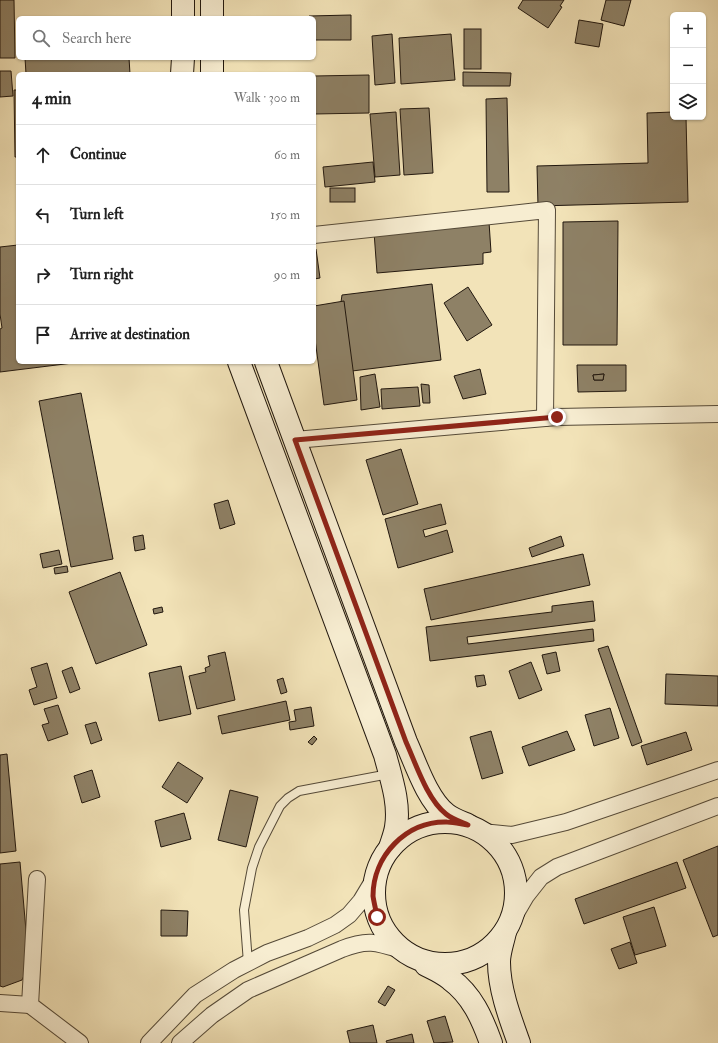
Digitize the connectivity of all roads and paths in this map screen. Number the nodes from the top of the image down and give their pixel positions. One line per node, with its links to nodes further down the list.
1 (183, 0): 3 (main road)
2 (212, 0): 4 (main road)
3 (183, 16)
4 (212, 16)
5 (182, 60): 7 (main road)
6 (212, 60): 8 (main road)
7 (182, 72)
8 (212, 72)
9 (316, 235): 13 (street)
10 (240, 364): 16 (main road)
11 (267, 364): 14 (main road)
12 (718, 414): 13 (street)
13 (545, 418): 14 (street)
14 (295, 440): 18 (main road)
15 (718, 770): 18 (street)
16 (390, 774): 19 (main road); 24 (lane)
17 (718, 806): 22 (street)
18 (475, 828): 19 (main road); 22 (main road)
19 (390, 848): 20 (main road)
20 (376, 876): 23 (main road); 24 (street)
21 (37, 879): 26 (street)
22 (508, 926): 23 (main road); 31 (main road)
23 (408, 954): 29 (street); 30 (main road)
24 (248, 963): 28 (street)
25 (0, 1003): 26 (street)
26 (30, 1005): 27 (street)
27 (80, 1043)
28 (149, 1043)
29 (180, 1043)
30 (491, 1043)
31 (519, 1043)

